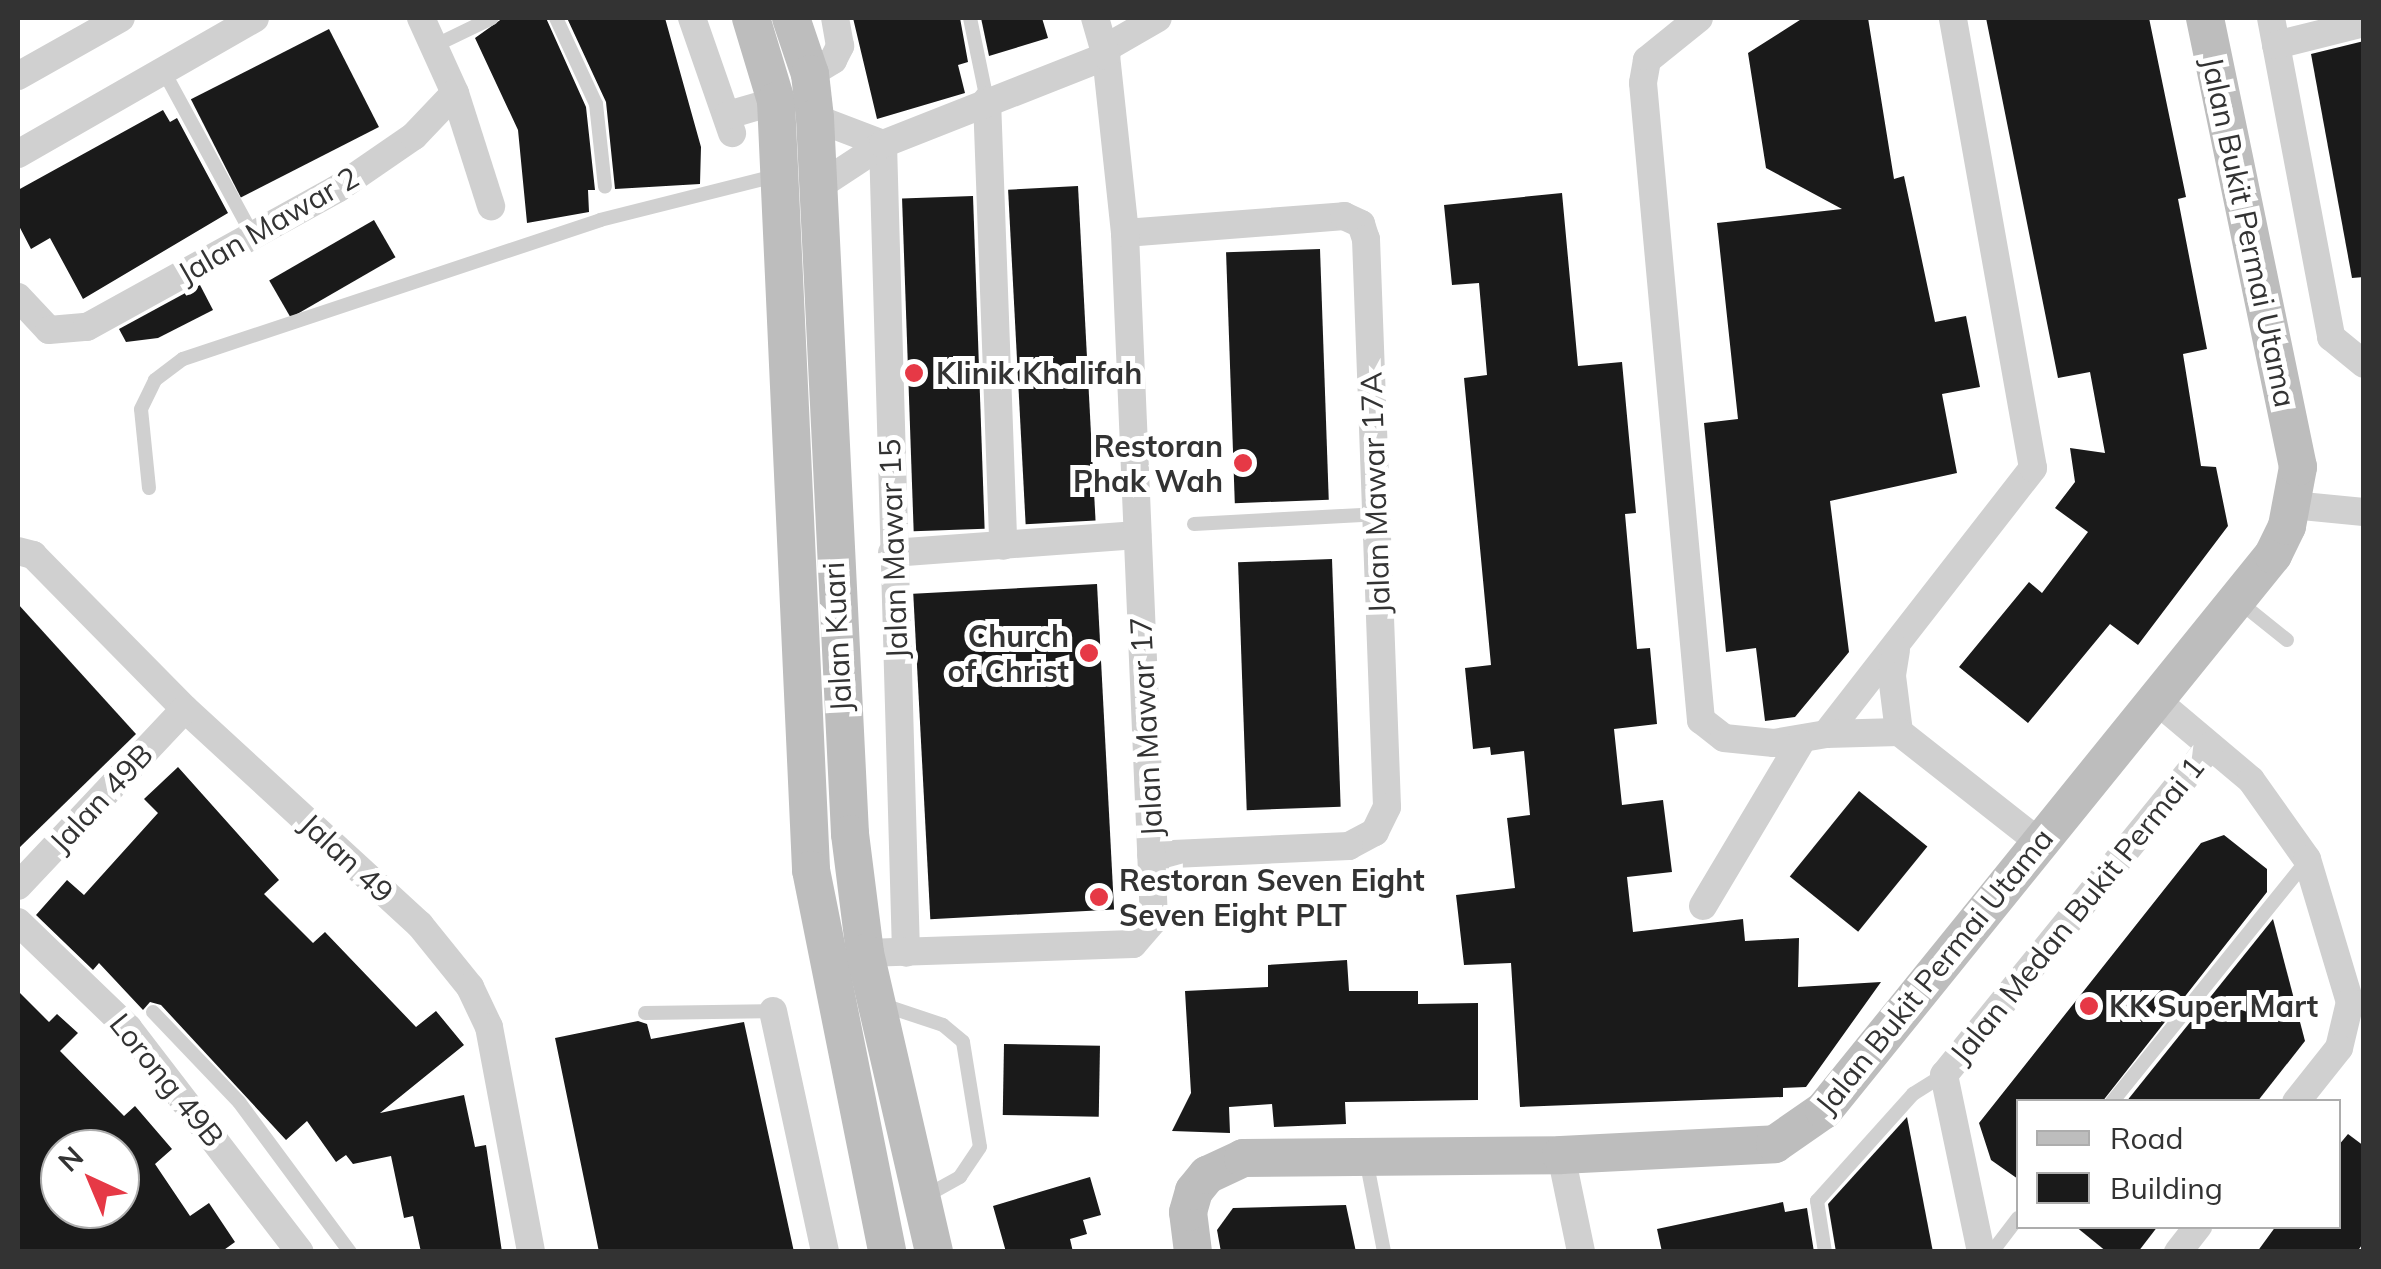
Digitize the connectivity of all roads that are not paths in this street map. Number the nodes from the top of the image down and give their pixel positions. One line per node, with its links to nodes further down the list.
1 (121, 18): 23 (street)
2 (256, 18): 21 (street)
3 (421, 18): 19 (street)
4 (492, 18): 19 (lane)
5 (556, 18): 31 (lane)
6 (692, 18): 26 (street)
7 (752, 18): 26 (street, Jalan Kuari)
8 (791, 18): 22 (street, Jalan Kuari)
9 (835, 18): 22 (street)
10 (970, 18): 25 (lane)
11 (1095, 18): 20 (street)
12 (1158, 18): 20 (street)
13 (1699, 18): 53 (street)
14 (1953, 18): 49 (street)
15 (2183, 18): 39 (street, Jalan Bukit Permai Utama)
16 (2204, 18): 39 (street, Jalan Bukit Permai Utama)
17 (2364, 22): 18 (street)
18 (2274, 31): 37 (street)
19 (434, 46): 24 (street)
20 (1105, 52): 25 (street); 34 (street, Jalan Mawar 17)
21 (163, 70): 29 (street); 35 (lane)
22 (810, 74): 27 (street, Jalan Kuari)
23 (18, 76)
24 (455, 93): 33 (street); 35 (street, Jalan Mawar 2)
25 (987, 100): 28 (street); 44 (street)
26 (776, 101): 30 (street, Jalan Kuari)
27 (815, 118): 28 (street); 32 (street, Jalan Kuari)
28 (883, 144): 32 (street); 46 (street, Jalan Mawar 15)
29 (18, 154)
30 (781, 175): 38 (lane); 80 (street, Jalan Kuari)
31 (605, 187)
32 (816, 188): 61 (street, Jalan Kuari)
33 (491, 206)
34 (1125, 233): 41 (street, Jalan Mawar 17A); 43 (street, Jalan Mawar 17)
35 (254, 236): 36 (street, Jalan Mawar 2)
36 (18, 297)
37 (2364, 364)
38 (149, 488)
39 (2292, 505): 40 (street); 47 (street, Jalan Bukit Permai Utama)
40 (2364, 512)
41 (1376, 514): 42 (lane); 56 (street, Jalan Mawar 17A)
42 (1194, 524)
43 (1137, 535): 44 (street); 56 (street, Jalan Mawar 17)
44 (1003, 546): 46 (street)
45 (18, 551): 51 (street, Jalan 49)
46 (892, 553): 62 (street, Jalan Mawar 15)
47 (2237, 600): 48 (lane); 50 (street, Jalan Bukit Permai Utama)
48 (2287, 640)
49 (1897, 646): 52 (street); 53 (street)
50 (2156, 700): 54 (street); 55 (street, Jalan Bukit Permai Utama)
51 (186, 709): 58 (street, Jalan 49B); 78 (street, Jalan 49)
52 (1898, 732): 53 (street); 55 (street)
53 (1813, 739): 59 (street)
54 (2210, 746): 57 (street); 68 (street, Jalan Medan Bukit Permai 1)
55 (2039, 842): 72 (street, Jalan Bukit Permai Utama)
56 (1151, 855): 62 (street, Jalan Mawar 17)
57 (2307, 859): 67 (street); 69 (lane)
58 (18, 886)
59 (1703, 906)
60 (18, 922): 76 (street, Lorong 49B)
61 (865, 954): 62 (street, Jalan Mawar 17); 63 (street, Jalan Kuari)
62 (906, 954)
63 (877, 1004): 73 (street, Jalan Kuari); 73 (lane)
64 (774, 1010): 66 (lane); 79 (street)
65 (153, 1012): 77 (lane, Lorong 49B)
66 (645, 1013)
67 (2357, 1014): 70 (street)
68 (1944, 1075): 85 (lane); 86 (street)
69 (2114, 1099)
70 (2298, 1099)
71 (1364, 1154): 72 (street, Jalan Bukit Permai Utama); 82 (street, Jalan Bukit Permai Utama); 83 (lane)
72 (1561, 1155): 84 (street)
73 (923, 1198): 81 (street, Jalan Kuari)
74 (2016, 1221): 87 (lane)
75 (2196, 1229): 88 (street)
76 (300, 1252)
77 (350, 1252)
78 (532, 1252)
79 (826, 1252)
80 (887, 1252)
81 (934, 1252)
82 (1193, 1252)
83 (1384, 1252)
84 (1582, 1252)
85 (1824, 1252)
86 (1981, 1252)
87 (1992, 1252)
88 (2178, 1252)

